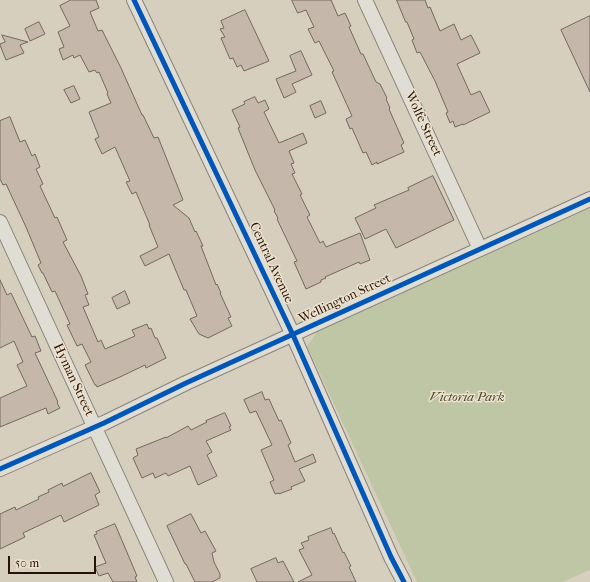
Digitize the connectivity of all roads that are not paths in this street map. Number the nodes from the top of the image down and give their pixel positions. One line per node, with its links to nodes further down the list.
1 (134, 0): 6 (street, Central Avenue)
2 (365, 0): 5 (street, Wolfe Street)
3 (590, 199): 5 (street, Wellington Street)
4 (0, 222): 7 (street, Hyman Street)
5 (480, 249): 6 (street, Wellington Street)
6 (293, 335): 7 (street, Wellington Street); 10 (street, Central Avenue)
7 (95, 427): 8 (street, Wellington Street); 9 (street, Hyman Street)
8 (0, 469)
9 (166, 582)
10 (404, 582)

